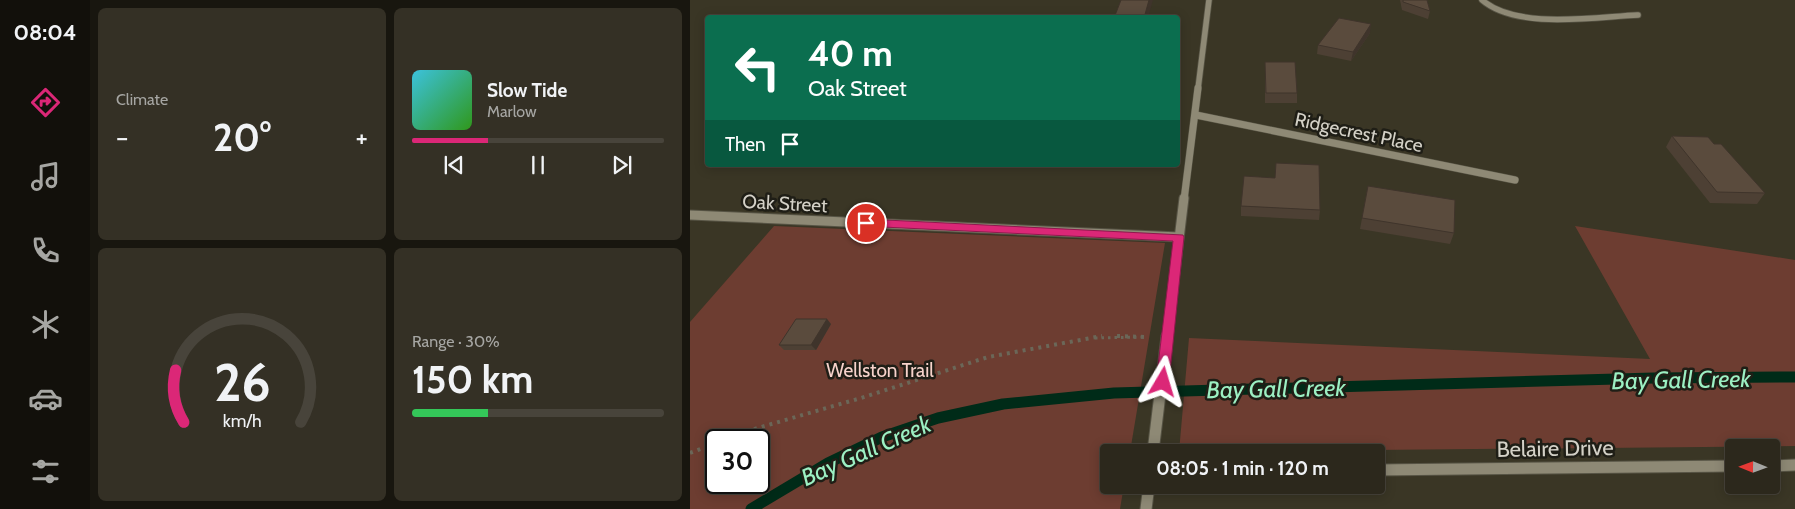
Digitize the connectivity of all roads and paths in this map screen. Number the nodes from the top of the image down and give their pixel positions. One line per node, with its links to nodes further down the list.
1 (1209, 0): 4 (street)
2 (1482, 0): 3 (street)
3 (1638, 15)
4 (1196, 115): 5 (street, Ridgecrest Place); 7 (street)
5 (1515, 180)
6 (690, 215): 7 (street, Oak Street)
7 (1179, 237): 8 (street)
8 (1167, 337): 9 (path); 10 (street)
9 (754, 429)
10 (1154, 444)
11 (705, 448): 12 (path)
12 (690, 454)
13 (1795, 465): 15 (street)
14 (1725, 466): 16 (street, Belaire Drive)
15 (1780, 466)
16 (1385, 470)
17 (1148, 494): 18 (street)
18 (1146, 509)

